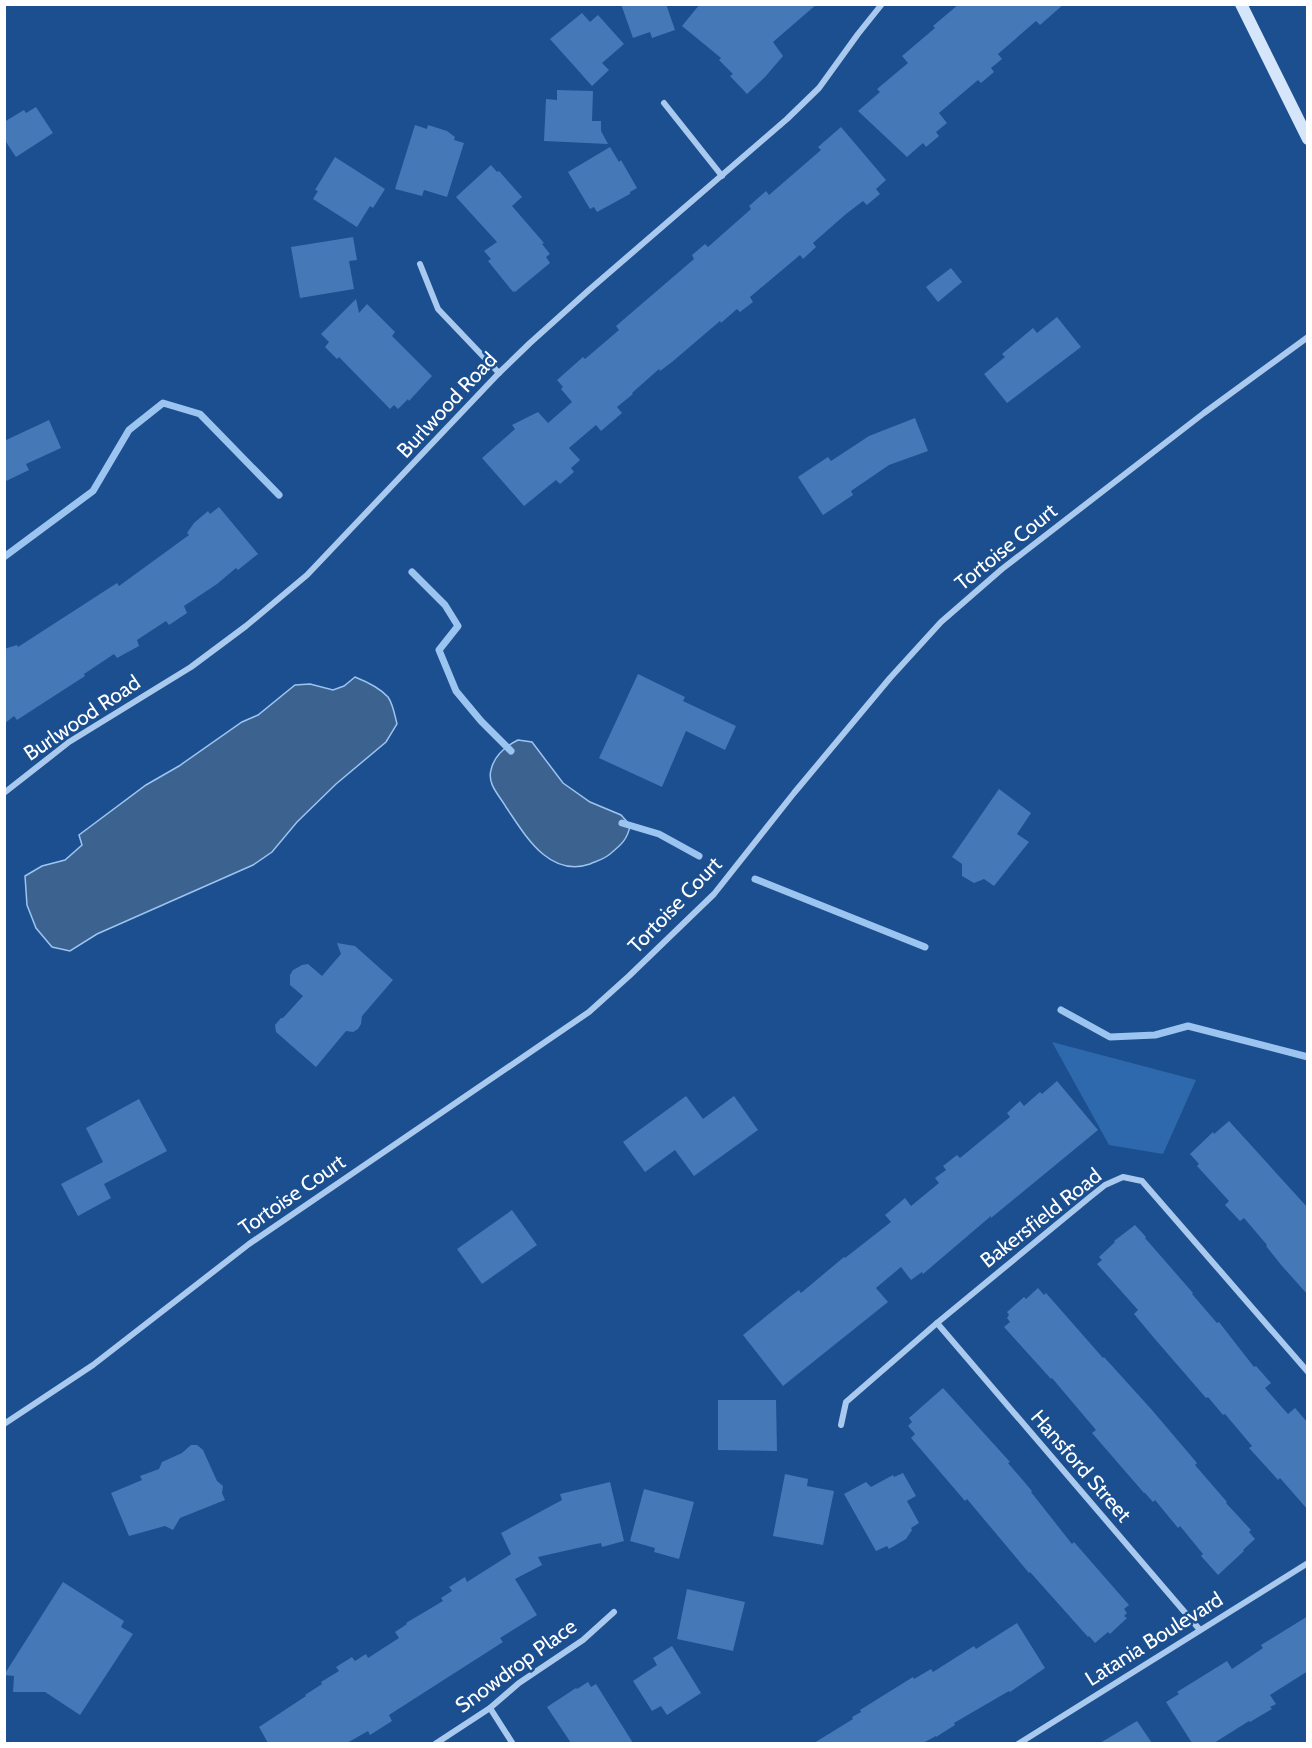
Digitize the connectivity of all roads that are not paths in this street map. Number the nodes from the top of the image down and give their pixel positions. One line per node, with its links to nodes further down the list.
1 (882, 4): 5 (street, Burlwood Road)
2 (1241, 4): 4 (street)
3 (664, 103): 5 (street)
4 (1308, 139)
5 (722, 176): 8 (street, Burlwood Road)
6 (420, 264): 8 (street)
7 (1308, 337): 12 (street, Tortoise Court)
8 (499, 374): 9 (street, Burlwood Road)
9 (4, 793)
10 (936, 1323): 11 (street, Bakersfield Road); 13 (street, Bakersfield Road); 16 (street, Hansford Street)
11 (1308, 1372)
12 (4, 1424)
13 (842, 1425)
14 (1308, 1563): 16 (street, Latania Boulevard)
15 (614, 1612): 17 (street, Snowdrop Place)
16 (1200, 1630): 18 (street, Latania Boulevard)
17 (490, 1708): 19 (street, Snowdrop Place); 20 (street)
18 (1028, 1737): 21 (street, Latania Boulevard); 22 (street)
19 (435, 1743)
20 (513, 1743)
21 (1018, 1743)
22 (1032, 1743)

